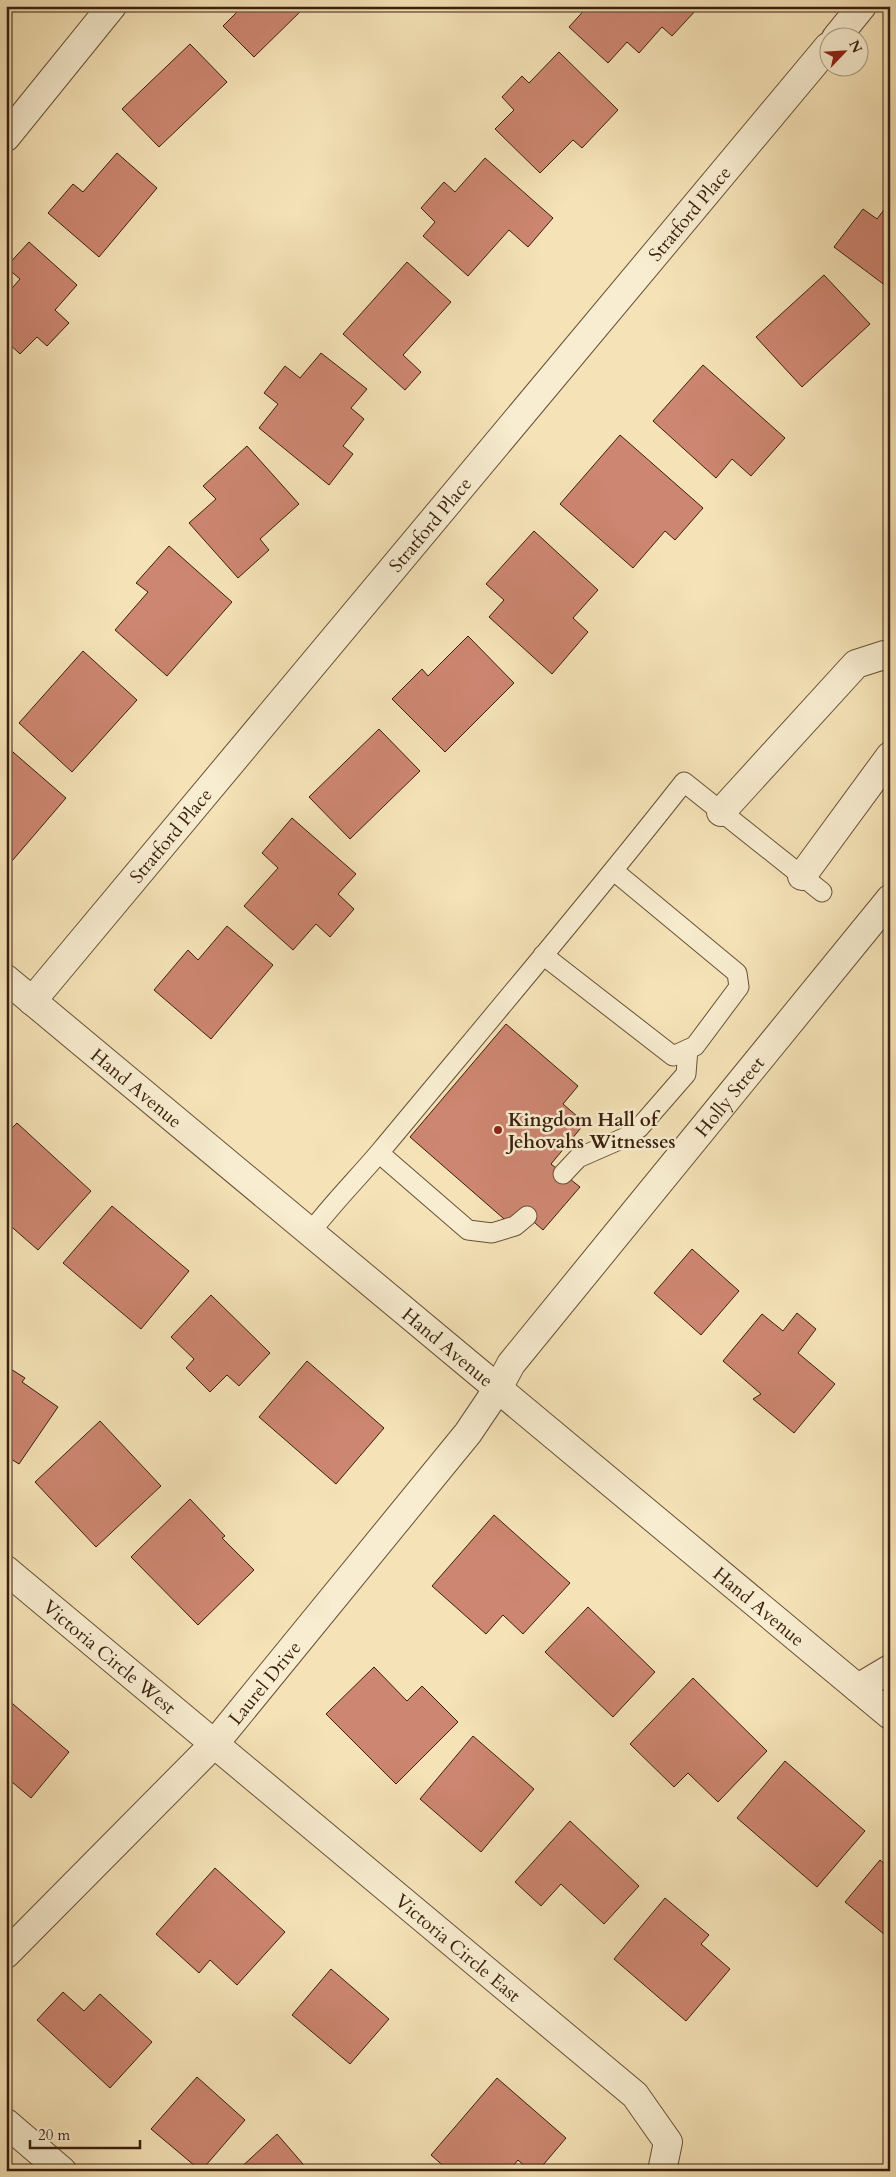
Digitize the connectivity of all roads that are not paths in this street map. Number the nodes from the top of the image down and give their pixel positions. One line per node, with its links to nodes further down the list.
1 (112, 6): 5 (street)
2 (862, 6): 3 (street)
3 (844, 28)
4 (818, 59): 14 (street, Stratford Place)
5 (6, 137)
6 (890, 658): 8 (street)
7 (890, 756): 10 (street)
8 (721, 812): 9 (lane); 10 (lane)
9 (614, 871): 12 (lane); 15 (lane)
10 (812, 884)
11 (890, 899): 20 (street, Holly Street)
12 (543, 955): 15 (lane); 16 (lane)
13 (6, 979): 14 (street, Hand Avenue)
14 (32, 1001): 19 (street, Hand Avenue)
15 (688, 1049): 17 (lane)
16 (379, 1153): 18 (lane); 19 (lane)
17 (563, 1174)
18 (527, 1216)
19 (310, 1233): 20 (street, Hand Avenue)
20 (497, 1390): 23 (street, Hand Avenue); 25 (street, Laurel Drive)
21 (6, 1570): 25 (street, Victoria Circle West)
22 (890, 1670): 23 (street)
23 (858, 1688): 24 (street, Hand Avenue)
24 (890, 1715)
25 (215, 1742): 26 (street, Laurel Drive); 29 (street, Victoria Circle East)
26 (6, 1954)
27 (6, 2123): 28 (street)
28 (62, 2171)
29 (662, 2171)

